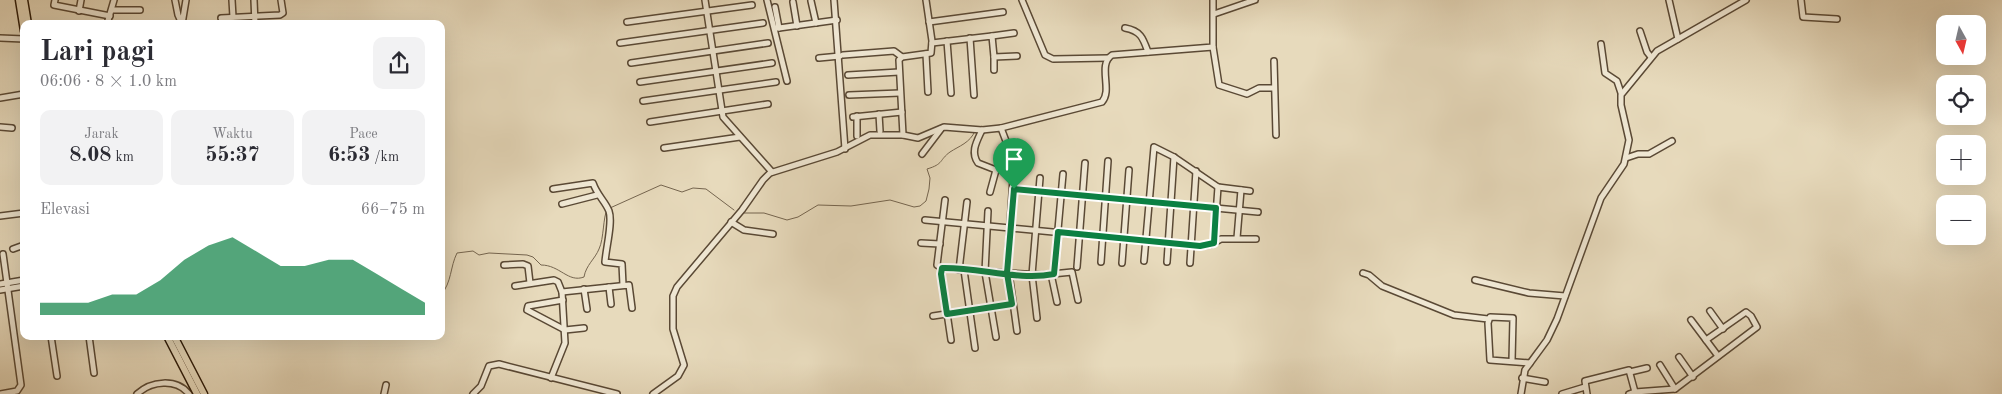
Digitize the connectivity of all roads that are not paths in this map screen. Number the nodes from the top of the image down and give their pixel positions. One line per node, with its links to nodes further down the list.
1 (19, 0): 36 (main road)
2 (24, 0): 37 (main road)
3 (55, 0): 28 (street)
4 (81, 0): 28 (street)
5 (114, 0): 25 (street)
6 (176, 0): 39 (street)
7 (186, 0): 40 (street)
8 (232, 0): 32 (street)
9 (254, 0): 33 (street)
10 (282, 0): 33 (street)
11 (706, 0): 27 (street)
12 (767, 0): 48 (street)
13 (834, 0): 41 (street)
14 (926, 0): 43 (street)
15 (1022, 0): 72 (street)
16 (1212, 0): 30 (street)
17 (1255, 0): 30 (street)
18 (1669, 0): 56 (street)
19 (1746, 0): 56 (street)
20 (1801, 0): 35 (street)
21 (811, 1): 44 (street)
22 (793, 2): 46 (street)
23 (752, 5): 27 (street)
24 (775, 7): 48 (street)
25 (112, 10): 26 (street); 31 (street)
26 (140, 10)
27 (707, 11): 42 (street); 49 (street)
28 (79, 12): 31 (street)
29 (1003, 12): 43 (street)
30 (1214, 14): 62 (street)
31 (110, 16): 38 (street)
32 (233, 17): 33 (street); 34 (street)
33 (255, 17)
34 (220, 18)
35 (1837, 19)
36 (22, 20)
37 (27, 20)
38 (108, 20)
39 (181, 20)
40 (183, 20)
41 (837, 20): 44 (street); 66 (street)
42 (627, 22)
43 (929, 22): 60 (street)
44 (816, 23): 46 (street)
45 (763, 24): 49 (street)
46 (797, 26): 48 (street)
47 (1125, 28): 64 (street)
48 (776, 29): 80 (street)
49 (710, 31): 58 (street); 63 (street)
50 (1640, 31): 70 (street)
51 (1014, 33): 52 (street)
52 (992, 36): 54 (street); 69 (street)
53 (0, 38): 55 (street)
54 (970, 38): 57 (street); 91 (street)
55 (20, 39)
56 (1678, 39): 70 (street)
57 (947, 41): 60 (street); 88 (street)
58 (620, 43)
59 (768, 43): 63 (street)
60 (932, 43): 65 (street)
61 (1601, 44): 86 (street)
62 (1214, 47): 64 (street); 83 (street)
63 (713, 50): 74 (street); 77 (street)
64 (1148, 52): 72 (street)
65 (926, 54): 68 (street); 85 (street)
66 (841, 56): 68 (street); 71 (street); 111 (street)
67 (1017, 56): 69 (street)
68 (902, 57): 78 (street)
69 (994, 57): 76 (street)
70 (1652, 57): 114 (street)
71 (819, 58)
72 (1108, 58): 102 (street)
73 (1274, 61): 83 (street)
74 (631, 63)
75 (772, 63): 77 (street)
76 (994, 70)
77 (716, 71): 81 (street); 84 (street)
78 (899, 72): 79 (street); 87 (street)
79 (848, 75)
80 (786, 81)
81 (640, 82)
82 (776, 82): 84 (street)
83 (1274, 88): 106 (street)
84 (719, 91): 93 (street); 95 (street)
85 (928, 92)
86 (1621, 92)
87 (900, 93): 90 (street); 96 (street)
88 (950, 93)
89 (20, 95): 92 (street)
90 (849, 95)
91 (974, 95)
92 (0, 98)
93 (643, 101)
94 (768, 104): 95 (street)
95 (722, 112): 98 (street); 108 (street)
96 (902, 112): 97 (street); 105 (street)
97 (879, 114): 104 (street); 107 (street)
98 (650, 122)
99 (0, 127): 100 (street)
100 (12, 128)
101 (942, 128): 103 (street); 105 (street); 112 (street)
102 (1001, 128): 103 (street); 124 (street)
103 (982, 130): 127 (street)
104 (880, 131)
105 (903, 135): 111 (street)
106 (1276, 135)
107 (857, 136)
108 (740, 137): 110 (street); 119 (street)
109 (1672, 141): 114 (street)
110 (664, 148)
111 (845, 148): 119 (street)
112 (922, 154)
113 (1174, 157): 118 (street); 136 (street); 138 (street)
114 (1626, 158): 195 (street)
115 (1108, 161): 132 (street)
116 (1085, 163): 131 (street)
117 (1129, 170): 134 (street)
118 (1196, 171): 122 (street); 139 (street)
119 (772, 172): 147 (street)
120 (1062, 174): 129 (street)
121 (1040, 178): 128 (street)
122 (1218, 187): 125 (street); 140 (street)
123 (553, 189): 130 (street)
124 (1014, 189): 128 (street); 151 (street)
125 (1241, 190): 126 (street); 141 (street)
126 (1250, 191)
127 (990, 192)
128 (1039, 192): 129 (street); 152 (street)
129 (1060, 193): 131 (street); 153 (street)
130 (597, 195): 137 (street); 187 (street)
131 (1082, 195): 132 (street); 155 (street)
132 (1105, 198): 134 (street); 156 (street)
133 (945, 200): 148 (street)
134 (1127, 200): 136 (street); 157 (street)
135 (967, 202): 149 (street)
136 (1150, 202): 138 (street); 160 (street)
137 (562, 204)
138 (1172, 204): 139 (street); 161 (street)
139 (1194, 206): 140 (street); 165 (street)
140 (1216, 208): 141 (street); 163 (street)
141 (1239, 210): 143 (street); 158 (street)
142 (988, 211): 150 (street)
143 (1258, 212)
144 (20, 214): 145 (street)
145 (0, 216)
146 (925, 220): 148 (street)
147 (731, 222): 154 (street); 249 (street)
148 (944, 222): 149 (street); 164 (street)
149 (965, 224): 150 (street); 177 (street)
150 (988, 226): 151 (street); 178 (street)
151 (1011, 228): 152 (street); 179 (street)
152 (1035, 230): 153 (street); 182 (street)
153 (1058, 232): 155 (street); 181 (street)
154 (772, 234)
155 (1080, 234): 156 (street); 175 (street)
156 (1102, 236): 157 (street); 170 (street)
157 (1123, 238): 160 (street); 172 (street)
158 (1237, 238): 159 (street); 163 (street)
159 (1256, 239)
160 (1146, 240): 161 (street); 169 (street)
161 (1169, 242): 165 (street); 171 (street)
162 (921, 243): 164 (street)
163 (1214, 243): 165 (street)
164 (940, 244): 176 (street)
165 (1192, 246): 173 (street)
166 (20, 247): 167 (street)
167 (14, 249)
168 (3, 254): 188 (street)
169 (1144, 261)
170 (1101, 262)
171 (1167, 262)
172 (1122, 263)
173 (1190, 263)
174 (504, 265): 186 (street)
175 (1077, 267)
176 (942, 268): 177 (street); 206 (street)
177 (961, 270): 178 (street); 204 (street)
178 (985, 272): 179 (street); 201 (street)
179 (1008, 273): 182 (street); 200 (street)
180 (1363, 273): 209 (street)
181 (1053, 274): 182 (street); 197 (street); 198 (street)
182 (1032, 275): 208 (street)
183 (1475, 280): 195 (street)
184 (20, 281): 188 (street)
185 (0, 284): 188 (street)
186 (530, 284): 190 (street); 194 (street)
187 (623, 285): 191 (street); 202 (street)
188 (7, 286): 189 (street); 193 (street); 241 (street)
189 (20, 286)
190 (515, 286)
191 (609, 287): 192 (street); 199 (street)
192 (584, 289): 194 (street); 203 (street)
193 (0, 290)
194 (562, 292): 196 (street)
195 (1565, 296): 226 (street)
196 (563, 300): 213 (street); 213 (street)
197 (1078, 300)
198 (1057, 302)
199 (612, 304)
200 (1012, 304): 201 (street); 214 (street)
201 (991, 307): 204 (street); 215 (street)
202 (632, 308)
203 (587, 310)
204 (969, 311): 206 (street); 222 (street)
205 (1710, 311): 212 (street)
206 (947, 314): 207 (street); 220 (street)
207 (933, 316)
208 (1037, 318)
209 (1488, 320): 225 (street); 225 (street)
210 (1691, 320): 221 (street)
211 (584, 328): 213 (street)
212 (1723, 329): 221 (street); 223 (street)
213 (565, 330): 233 (street)
214 (1017, 332)
215 (996, 337)
216 (52, 340): 231 (street)
217 (90, 340): 230 (street)
218 (169, 340): 244 (main road)
219 (176, 340): 245 (main road)
220 (951, 340)
221 (1706, 340): 223 (street)
222 (975, 348)
223 (1718, 356): 232 (street)
224 (1679, 358): 232 (street)
225 (1512, 361): 226 (street)
226 (1530, 363): 234 (street)
227 (1660, 366): 238 (street)
228 (1648, 368): 229 (street)
229 (1630, 372): 237 (street); 239 (street)
230 (94, 374)
231 (56, 376)
232 (1693, 377): 238 (street)
233 (551, 378): 247 (street); 248 (street)
234 (1522, 378): 235 (street); 250 (street)
235 (1544, 382)
236 (386, 384): 246 (street)
237 (1585, 388): 251 (street); 252 (street)
238 (1675, 389): 240 (street)
239 (1636, 392): 240 (street); 253 (street)
240 (1644, 392)
241 (0, 394)
242 (137, 394): 243 (street)
243 (189, 394)
244 (197, 394)
245 (204, 394)
246 (384, 394)
247 (473, 394)
248 (617, 394)
249 (653, 394)
250 (1521, 394)
251 (1562, 394)
252 (1588, 394)
253 (1629, 394)

